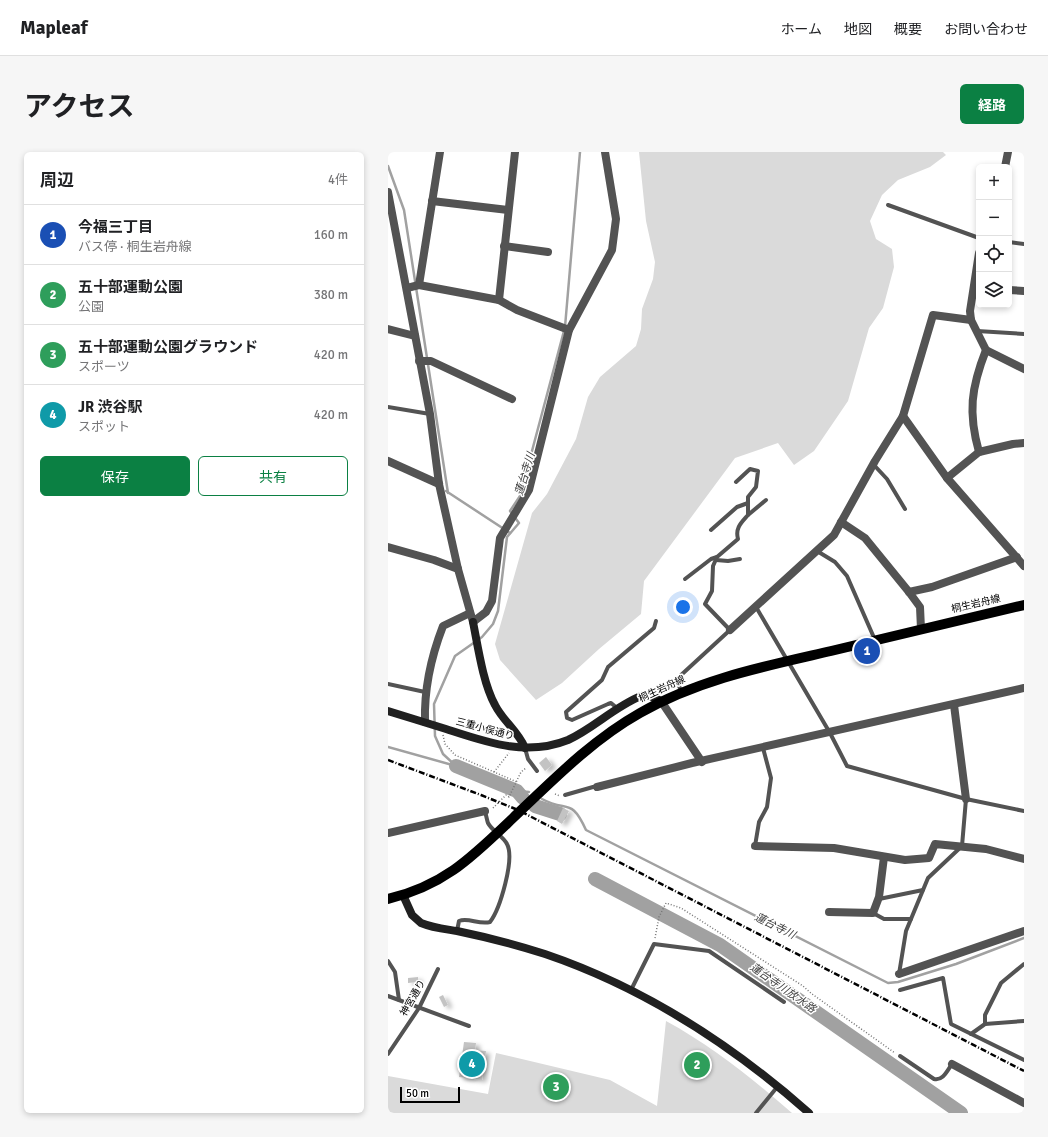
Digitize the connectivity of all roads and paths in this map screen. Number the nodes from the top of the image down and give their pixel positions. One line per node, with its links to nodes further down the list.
1 (440, 152): 7 (street)
2 (515, 152): 9 (street)
3 (605, 152): 23 (street)
4 (1008, 152): 5 (street)
5 (1006, 164)
6 (388, 192): 17 (street)
7 (432, 201): 9 (street); 15 (street)
8 (888, 204): 10 (lane)
9 (508, 210): 13 (street)
10 (976, 237)
11 (1012, 242): 12 (lane)
12 (1024, 244)
13 (504, 246): 14 (street); 20 (street)
14 (548, 252)
15 (419, 285): 17 (street); 20 (street)
16 (976, 287): 21 (street)
17 (407, 288): 26 (street)
18 (1012, 290): 19 (street)
19 (1024, 291)
20 (499, 300): 23 (street)
21 (971, 320): 24 (street); 33 (street)
22 (388, 328): 26 (street)
23 (569, 330): 60 (street)
24 (976, 331): 25 (lane); 27 (street)
25 (1024, 334)
26 (415, 336): 28 (street)
27 (986, 350): 29 (street); 35 (street)
28 (419, 361): 30 (street); 32 (street)
29 (1024, 369)
30 (512, 398)
31 (388, 407): 32 (lane)
32 (430, 414): 40 (street)
33 (903, 416): 37 (street); 38 (street)
34 (1024, 443): 35 (street)
35 (979, 452): 38 (street)
36 (388, 461): 40 (street)
37 (873, 464): 43 (lane); 45 (street)
38 (947, 478): 49 (street)
39 (736, 482): 42 (lane)
40 (439, 484): 53 (street)
41 (766, 500): 44 (lane)
42 (748, 502): 44 (lane); 46 (lane)
43 (905, 509)
44 (748, 516): 50 (lane)
45 (841, 522): 48 (street); 55 (street)
46 (711, 530)
47 (388, 547): 53 (street)
48 (817, 551): 57 (street); 63 (lane)
49 (1017, 557): 52 (street); 55 (street)
50 (717, 558): 51 (lane); 54 (lane); 62 (lane)
51 (740, 559)
52 (1024, 566)
53 (458, 569): 58 (street)
54 (685, 579)
55 (909, 592): 61 (street)
56 (1024, 605): 61 (main road, 桐生岩舟線)
57 (756, 607): 62 (street); 64 (lane)
58 (470, 613): 60 (street); 68 (street)
59 (656, 621): 71 (lane)
60 (473, 622): 76 (street)
61 (920, 629): 63 (main road, 桐生岩舟線)
62 (730, 630): 67 (lane)
63 (875, 641): 64 (main road, 桐生岩舟線)
64 (789, 661): 67 (main road, 桐生岩舟線); 75 (lane)
65 (388, 684): 68 (lane)
66 (1024, 688): 70 (street)
67 (681, 691): 69 (main road, 桐生岩舟線)
68 (426, 692): 73 (street)
69 (661, 701): 71 (street, 三重小俣通り); 79 (street); 95 (main road, 桐生岩舟線)
70 (954, 705): 75 (street); 86 (street)
71 (617, 709): 76 (street, 三重小俣通り)
72 (388, 711): 73 (street, 三重小俣通り)
73 (427, 723): 74 (street, 三重小俣通り)
74 (442, 730): 76 (street, 三重小俣通り); 82 (path)
75 (830, 733): 77 (street); 86 (lane)
76 (525, 748): 81 (lane)
77 (763, 748): 79 (street); 90 (lane)
78 (509, 754): 82 (path)
79 (702, 762): 84 (street)
80 (526, 768): 83 (path)
81 (537, 771)
82 (494, 772): 83 (path)
83 (517, 782): 87 (path)
84 (597, 787): 85 (lane)
85 (566, 795)
86 (966, 799): 88 (lane); 91 (lane)
87 (485, 811): 89 (street); 101 (lane)
88 (1024, 811)
89 (388, 834)
90 (755, 846): 92 (street)
91 (962, 846): 92 (street); 93 (street); 94 (lane)
92 (884, 857): 97 (street)
93 (1024, 858)
94 (923, 890): 97 (lane); 100 (lane)
95 (403, 895): 96 (main road, 桐生岩舟線); 101 (street)
96 (388, 899)
97 (878, 900): 99 (street)
98 (829, 912): 99 (street)
99 (873, 914): 100 (lane)
100 (911, 919): 107 (lane)
101 (457, 931): 109 (street)
102 (1024, 931): 107 (street)
103 (654, 944): 109 (lane); 112 (lane); 119 (path)
104 (388, 960): 111 (lane)
105 (1024, 964): 115 (lane)
106 (438, 970): 113 (lane, 神宮通り)
107 (899, 974)
108 (900, 990): 117 (lane)
109 (631, 991): 122 (street)
110 (388, 996): 111 (lane)
111 (399, 1000): 113 (lane)
112 (784, 1002)
113 (419, 1008): 116 (lane); 118 (lane, 神宮通り)
114 (1024, 1021): 115 (lane)
115 (985, 1024): 117 (lane)
116 (469, 1026)
117 (971, 1034): 120 (lane)
118 (388, 1054)
119 (900, 1056): 121 (lane)
120 (1024, 1060)
121 (952, 1064): 123 (street)
122 (779, 1086): 124 (lane); 125 (street)
123 (1024, 1103)
124 (756, 1113)
125 (809, 1113)

